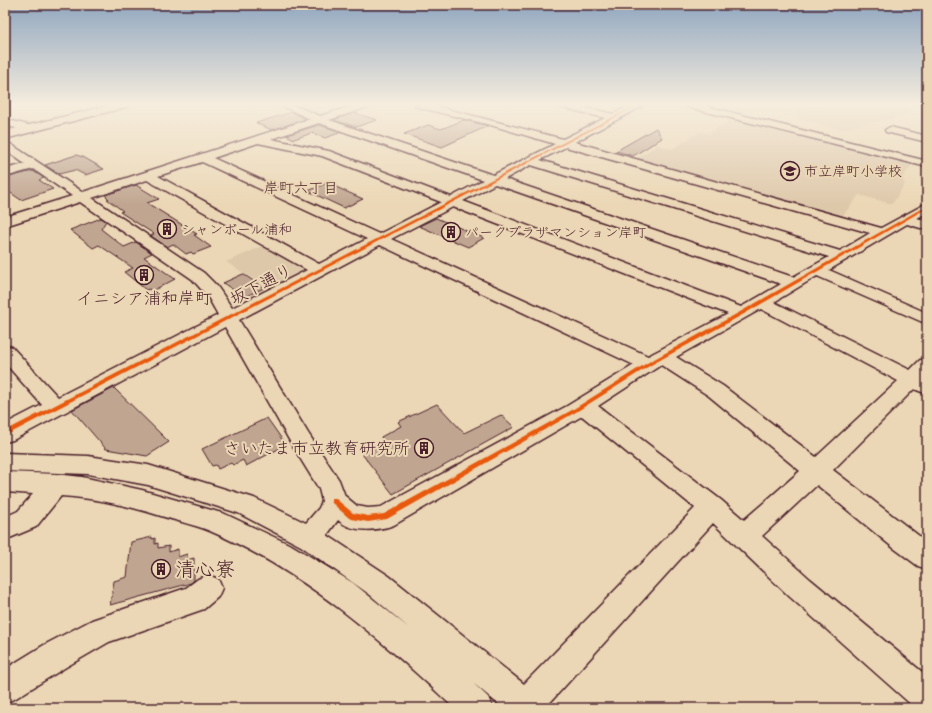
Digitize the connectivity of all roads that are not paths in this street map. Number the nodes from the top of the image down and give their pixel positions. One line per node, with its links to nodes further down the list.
1 (263, 138): 6 (street)
2 (373, 138): 15 (street)
3 (548, 138): 7 (street)
4 (574, 138): 7 (street, 坂下通り)
5 (824, 138): 11 (street)
6 (258, 140): 9 (street); 17 (street)
7 (565, 143): 10 (street, 坂下通り); 22 (street)
8 (5, 146): 12 (street)
9 (203, 158): 14 (street); 23 (street)
10 (530, 161): 15 (street, 坂下通り); 24 (street)
11 (927, 164)
12 (34, 165): 13 (street); 16 (street)
13 (5, 173)
14 (149, 176): 16 (street); 25 (street)
15 (493, 180): 17 (street, 坂下通り); 27 (street)
16 (82, 198): 20 (street); 30 (street)
17 (453, 201): 23 (street, 坂下通り); 29 (street)
18 (927, 207): 19 (street)
19 (905, 219): 21 (street); 22 (street)
20 (5, 222)
21 (927, 226)
22 (881, 232): 24 (street)
23 (380, 239): 25 (street, 坂下通り); 33 (street)
24 (841, 256): 26 (street)
25 (318, 270): 30 (street, 坂下通り)
26 (816, 270): 27 (street); 31 (street)
27 (794, 283): 28 (street)
28 (761, 302): 29 (street); 34 (street)
29 (742, 313): 33 (street)
30 (228, 318): 36 (street, 坂下通り); 42 (street)
31 (927, 319)
32 (5, 350): 36 (street)
33 (655, 361): 35 (street); 39 (street)
34 (922, 377): 39 (street)
35 (584, 406): 42 (street); 43 (street)
36 (56, 408): 37 (street, 坂下通り)
37 (5, 434)
38 (5, 462): 46 (street)
39 (817, 470): 45 (street); 47 (street)
40 (5, 482): 41 (street)
41 (56, 484): 44 (street); 52 (street)
42 (334, 501): 46 (street)
43 (712, 507): 45 (street); 51 (street)
44 (5, 529)
45 (744, 537): 50 (street)
46 (310, 538): 51 (street)
47 (927, 557)
48 (208, 588): 49 (street)
49 (5, 687)
50 (927, 697)
51 (527, 707)
52 (477, 708)

